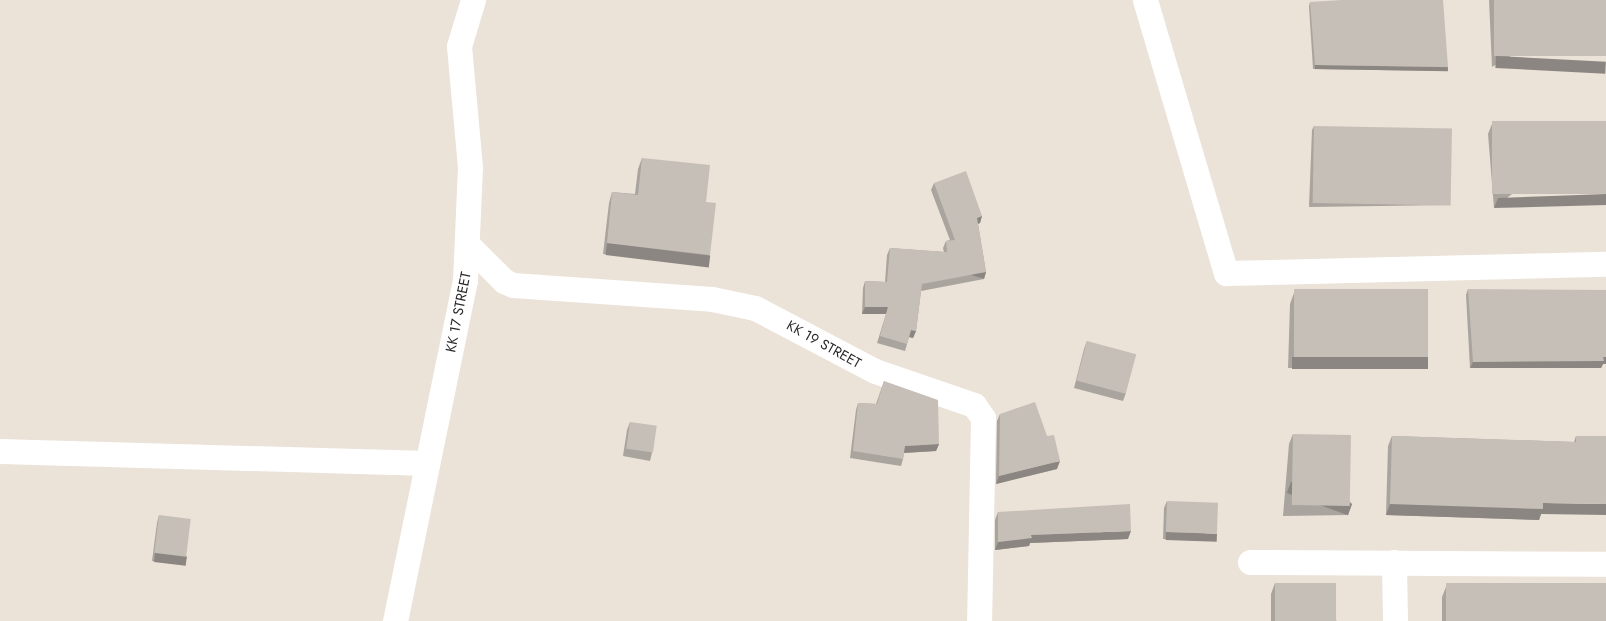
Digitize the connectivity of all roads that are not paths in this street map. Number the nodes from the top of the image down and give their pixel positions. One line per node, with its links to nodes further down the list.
1 (473, 0): 3 (street, KK 17 STREET)
2 (1145, 0): 4 (street)
3 (468, 245): 6 (street, KK 17 STREET); 11 (street, KK 19 STREET)
4 (1606, 264)
5 (0, 451): 6 (street)
6 (427, 464): 10 (street, KK 17 STREET)
7 (1250, 562): 8 (street)
8 (1394, 562): 9 (street); 12 (street)
9 (1606, 564)
10 (395, 621)
11 (980, 621)
12 (1395, 621)

